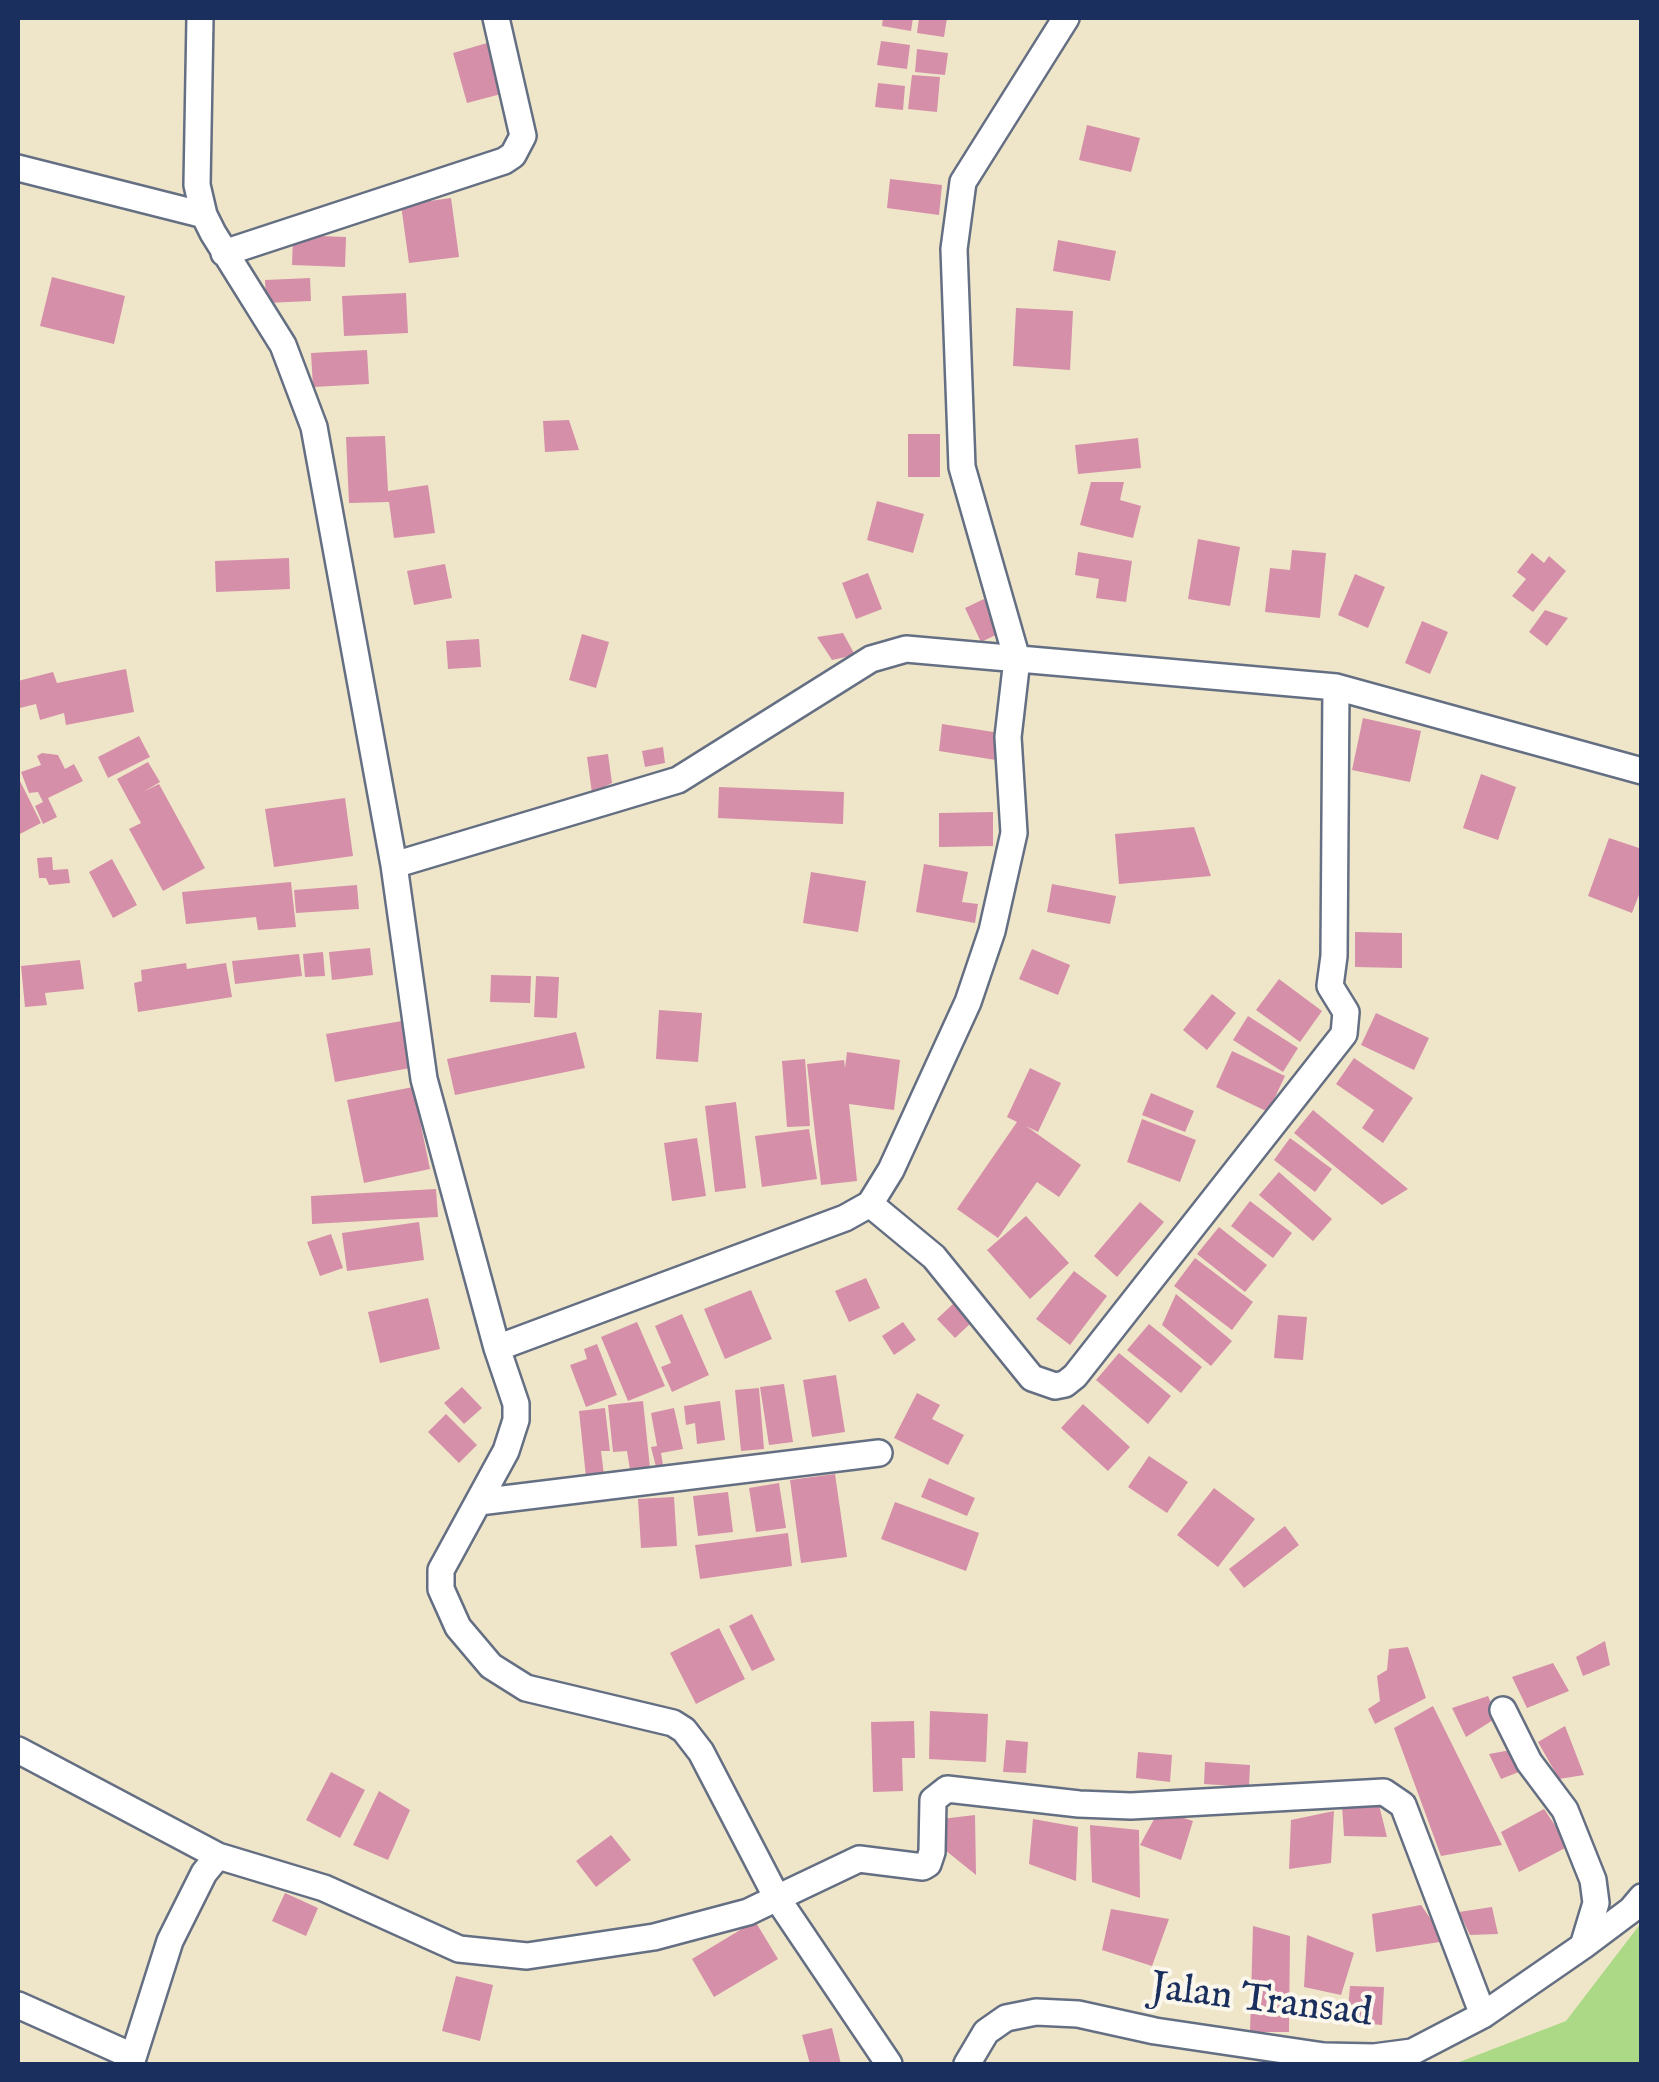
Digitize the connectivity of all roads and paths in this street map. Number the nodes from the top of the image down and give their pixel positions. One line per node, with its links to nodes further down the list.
1 (200, 18): 5 (street)
2 (496, 18): 6 (street)
3 (1066, 18): 7 (street)
4 (18, 168): 5 (street)
5 (204, 214): 6 (street)
6 (224, 252): 10 (street)
7 (1017, 658): 8 (street); 10 (street); 11 (street)
8 (1336, 687): 9 (street); 11 (street)
9 (1642, 771)
10 (394, 864): 12 (street)
11 (870, 1204): 12 (street)
12 (496, 1348): 14 (street)
13 (878, 1453): 14 (street)
14 (479, 1502): 19 (street)
15 (1504, 1710): 20 (street)
16 (18, 1750): 17 (street)
17 (218, 1856): 19 (street); 23 (street)
18 (1642, 1897): 20 (street, Jalan Transad)
19 (777, 1898): 22 (street); 24 (street)
20 (1584, 1946): 22 (street, Jalan Transad)
21 (18, 2005): 23 (street)
22 (1482, 2015): 25 (street, Jalan Transad)
23 (132, 2060)
24 (890, 2064)
25 (967, 2064)

